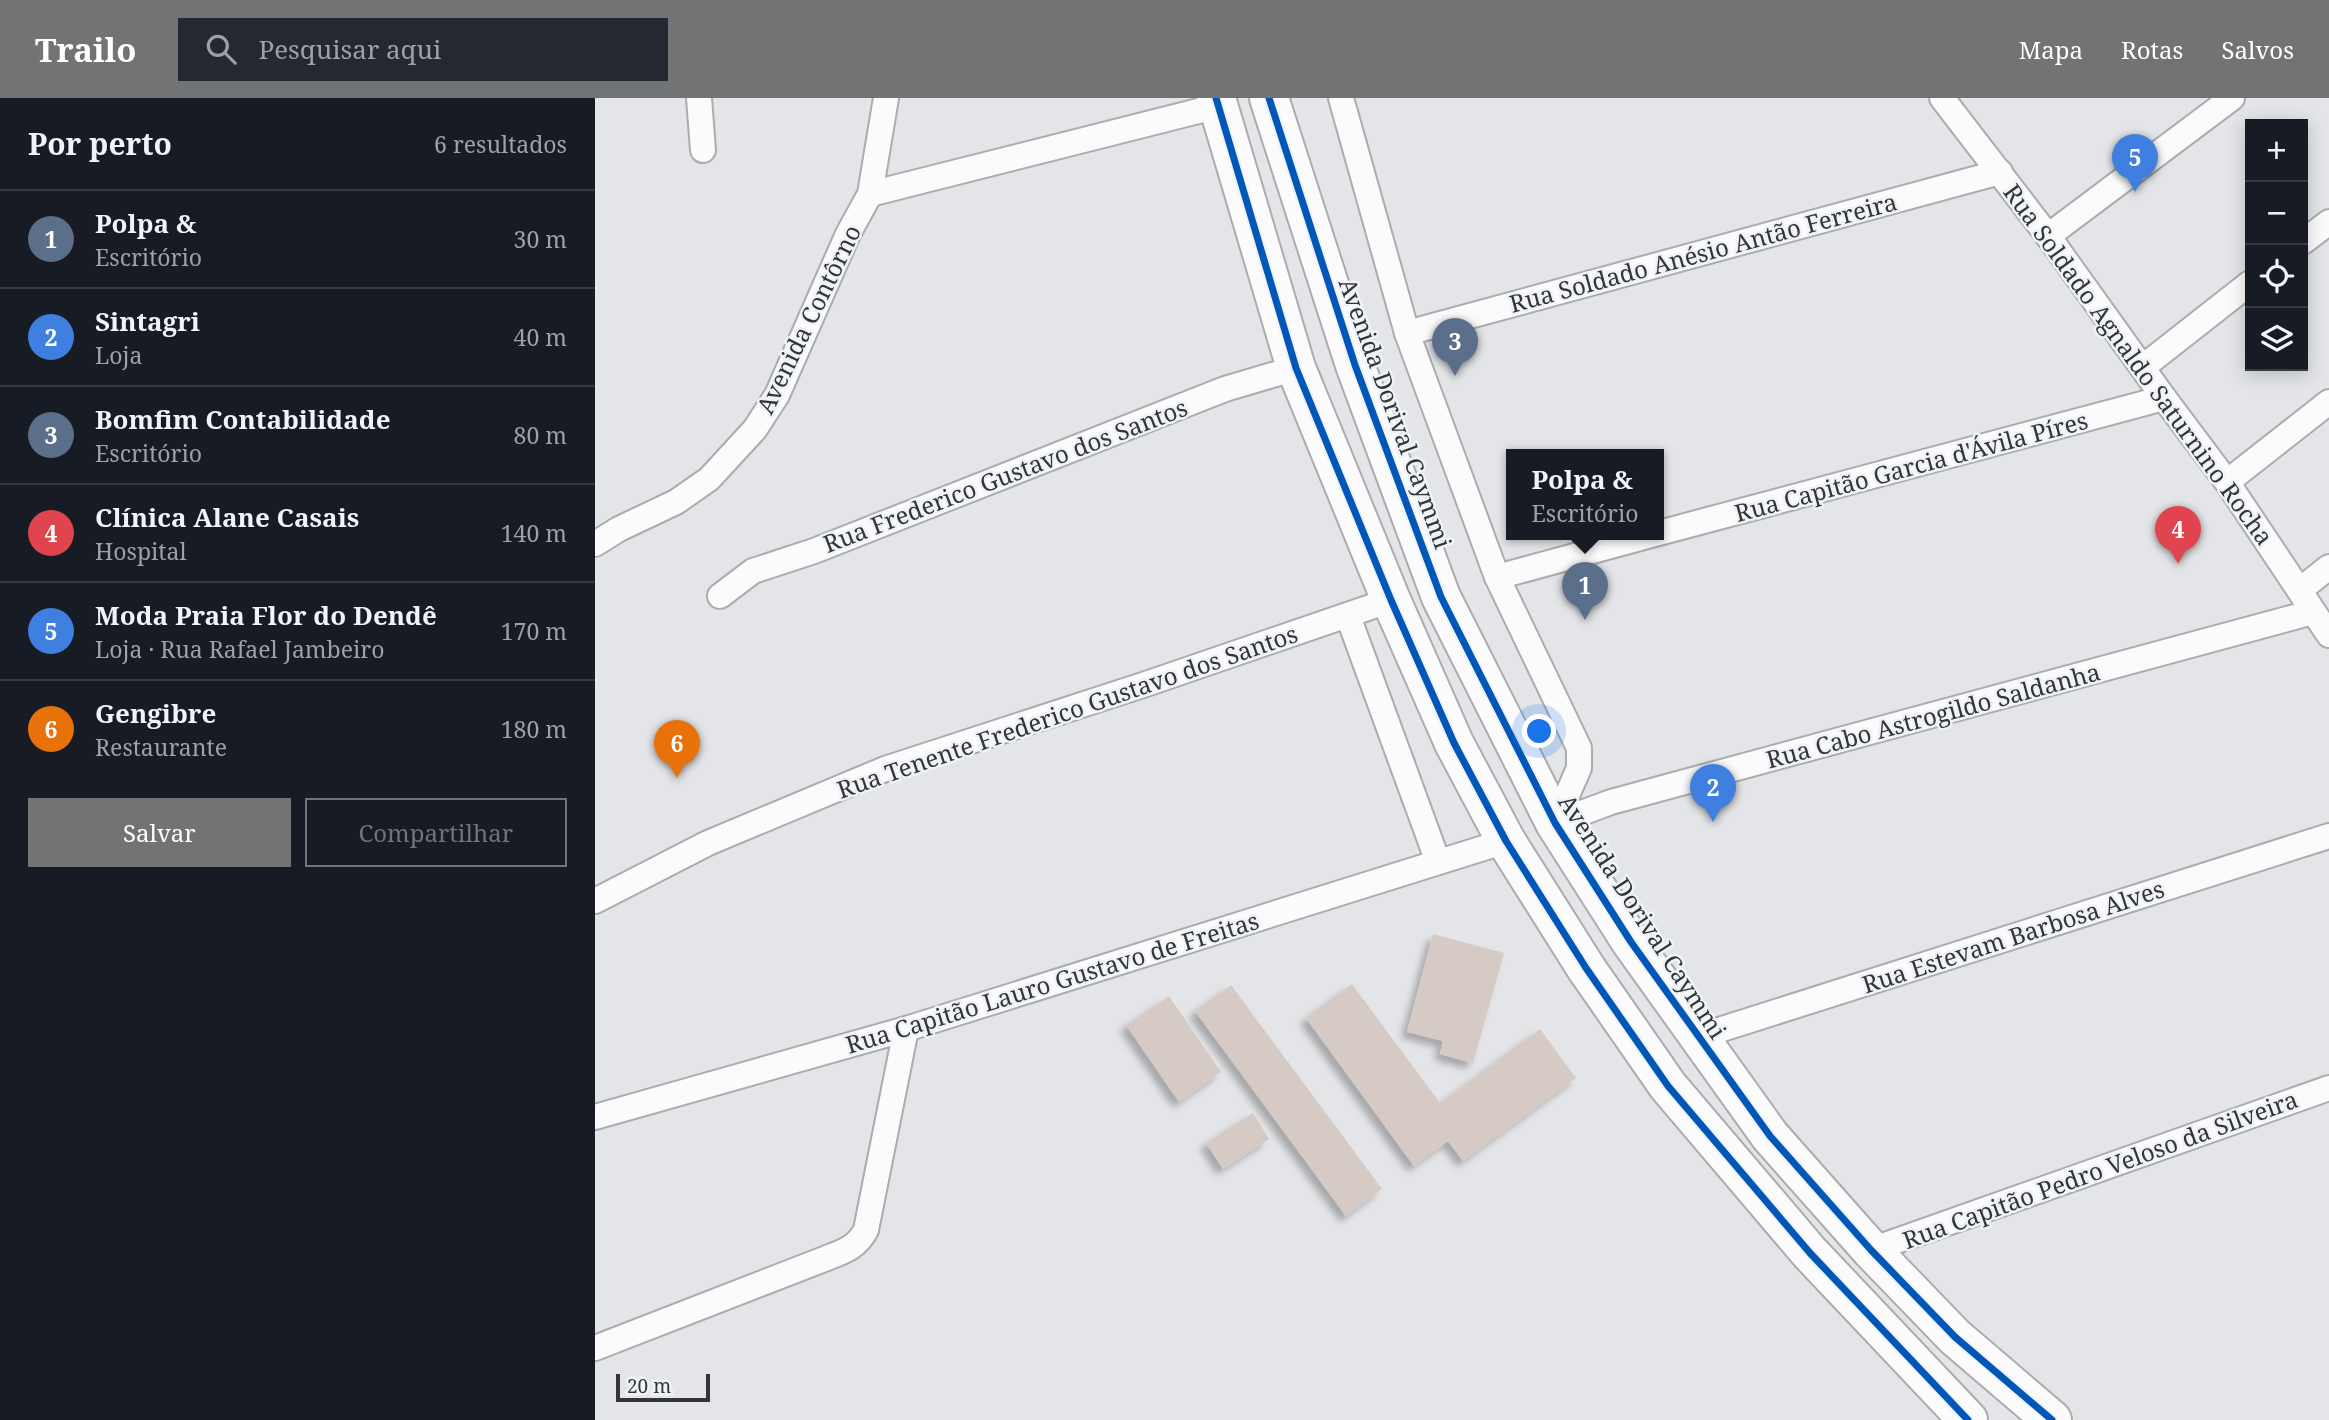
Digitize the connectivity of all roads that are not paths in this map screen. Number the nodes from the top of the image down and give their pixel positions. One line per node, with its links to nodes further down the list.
1 (699, 98): 8 (street)
2 (885, 98): 10 (street, Avenida Contôrno)
3 (1269, 98): 32 (main road, Avenida Dorival Caymmi)
4 (1341, 98): 15 (street)
5 (1942, 98): 9 (street, Rua Soldado Agnaldo Saturnino Rocha)
6 (2232, 98): 12 (street)
7 (1217, 102): 10 (street); 17 (main road)
8 (703, 150)
9 (2000, 172): 12 (street, Rua Soldado Agnaldo Saturnino Rocha); 15 (street, Rua Soldado Anésio Antão Ferreira)
10 (870, 194): 23 (street, Avenida Contôrno)
11 (2329, 222): 13 (street)
12 (2048, 236): 16 (street, Rua Soldado Agnaldo Saturnino Rocha)
13 (2308, 238)
14 (2245, 287): 16 (street)
15 (1407, 333): 25 (street)
16 (2143, 367): 18 (street, Rua Soldado Agnaldo Saturnino Rocha)
17 (1296, 368): 27 (street, Rua Frederico Gustavo dos Santos); 28 (main road)
18 (2164, 398): 20 (street, Rua Soldado Agnaldo Saturnino Rocha); 21 (street, Rua Capitão Garcia d'Ávila Píres)
19 (2329, 402): 20 (street)
20 (2227, 482): 26 (street, Rua Soldado Agnaldo Saturnino Rocha)
21 (1664, 532)
22 (1635, 540): 25 (street, Rua Capitão Garcia d'Ávila Píres)
23 (595, 544)
24 (2329, 567): 26 (street)
25 (1497, 577): 32 (street)
26 (2300, 590): 29 (street, Rua Soldado Agnaldo Saturnino Rocha)
27 (720, 596)
28 (1391, 600): 30 (street, Rua Tenente Frederico Gustavo dos Santos); 34 (main road)
29 (2312, 612): 31 (street, Rua Soldado Agnaldo Saturnino Rocha); 32 (street, Rua Cabo Astrogildo Saldanha)
30 (1348, 616): 35 (street); 36 (street, Rua Tenente Frederico Gustavo dos Santos)
31 (2329, 635)
32 (1555, 823): 38 (main road, Avenida Dorival Caymmi)
33 (2329, 836): 38 (street, Rua Estevam Barbosa Alves)
34 (1506, 841): 35 (street, Rua Capitão Lauro Gustavo de Freitas); 43 (main road)
35 (1438, 862): 37 (street, Rua Capitão Lauro Gustavo de Freitas)
36 (595, 901)
37 (906, 1029): 40 (street, Rua Capitão Lauro Gustavo de Freitas); 42 (street)
38 (1697, 1037): 41 (main road, Avenida Dorival Caymmi)
39 (2329, 1088): 41 (street, Rua Capitão Pedro Veloso da Silveira)
40 (595, 1117)
41 (1871, 1250): 44 (main road, Avenida Dorival Caymmi)
42 (595, 1348)
43 (1968, 1420)
44 (2052, 1420)

